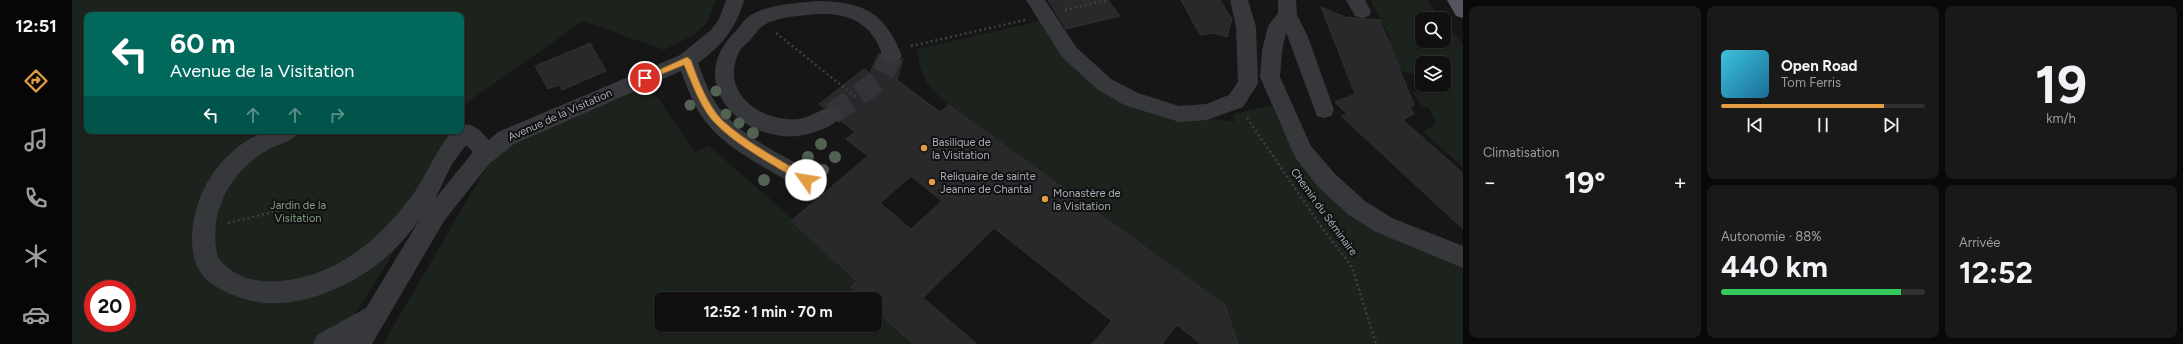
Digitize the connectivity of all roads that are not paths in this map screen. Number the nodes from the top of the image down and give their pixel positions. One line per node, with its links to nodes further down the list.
1 (735, 0): 8 (street, Avenue de la Visitation)
2 (1239, 0): 4 (street)
3 (1456, 0): 6 (main road)
4 (1040, 8)
5 (1287, 8): 9 (street); 14 (street)
6 (1463, 11)
7 (892, 56): 10 (street)
8 (687, 60): 12 (street, Avenue de la Visitation); 13 (street)
9 (1324, 110)
10 (832, 114)
11 (282, 134): 12 (street)
12 (488, 152): 15 (street, Avenue de la Visitation)
13 (806, 180)
14 (1463, 257)
15 (374, 316): 16 (street); 17 (street, Avenue de la Visitation)
16 (326, 344)
17 (358, 344)

